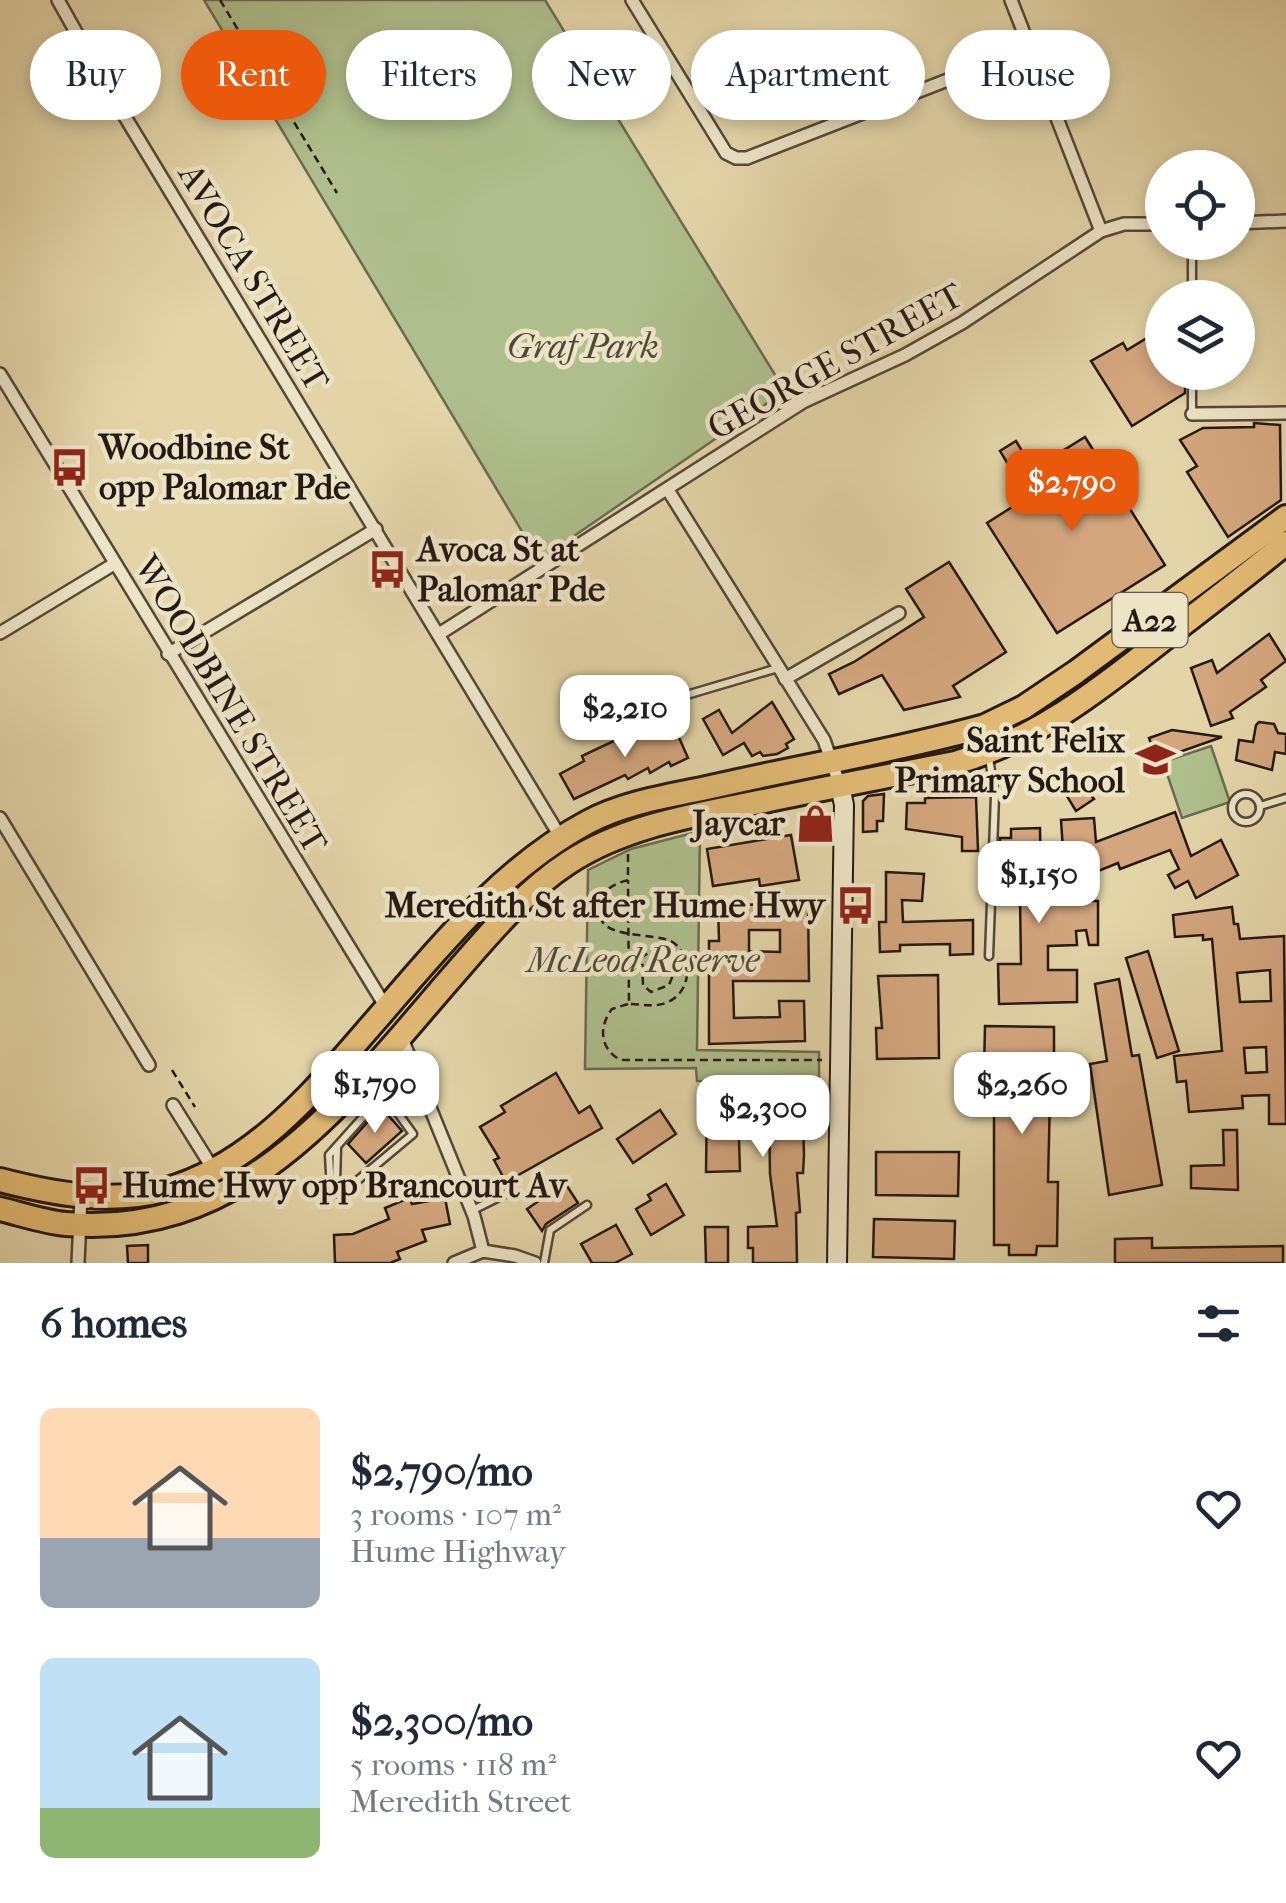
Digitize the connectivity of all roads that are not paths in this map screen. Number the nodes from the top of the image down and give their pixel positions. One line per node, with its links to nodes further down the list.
1 (58, 0): 17 (street, AVOCA STREET)
2 (632, 0): 5 (street)
3 (1011, 0): 4 (street)
4 (1023, 30)
5 (945, 81)
6 (1058, 120): 10 (street)
7 (1286, 220): 8 (street)
8 (1255, 222)
9 (1145, 224): 10 (street, GEORGE STREET)
10 (1102, 231): 15 (street, GEORGE STREET)
11 (0, 374): 19 (street, WOODBINE STREET)
12 (1192, 390): 14 (lane)
13 (1286, 413): 14 (street)
14 (1192, 414)
15 (668, 490): 22 (street, GEORGE STREET); 24 (street)
16 (1286, 517): 26 (highway, A22)
17 (376, 529): 22 (street, AVOCA STREET); 23 (street)
18 (1286, 544): 27 (highway, A22)
19 (114, 564): 21 (street); 23 (street, WOODBINE STREET)
20 (899, 613): 24 (street)
21 (0, 633)
22 (439, 634): 33 (street, AVOCA STREET)
23 (168, 654): 35 (street, WOODBINE STREET)
24 (781, 674): 25 (lane); 28 (street)
25 (639, 709)
26 (980, 728): 27 (highway); 28 (highway, A22)
27 (988, 754): 29 (highway, A22); 34 (lane)
28 (832, 760): 29 (street); 33 (highway, A22)
29 (840, 786): 36 (highway, A22); 53 (street)
30 (1286, 798): 31 (lane)
31 (1260, 806): 31 (lane)
32 (0, 818): 37 (street)
33 (560, 838): 35 (highway, A22)
34 (989, 956)
35 (387, 1009): 39 (highway, A22)
36 (401, 1034): 46 (street); 47 (highway, A22)
37 (149, 1065)
38 (174, 1105): 39 (street)
39 (213, 1169): 43 (highway, A22)
40 (0, 1180): 43 (highway, A22)
41 (509, 1192): 46 (lane)
42 (340, 1195): 42 (lane)
43 (81, 1197): 47 (street)
44 (587, 1205): 52 (lane)
45 (0, 1209): 47 (highway, A22)
46 (472, 1210): 48 (street)
47 (79, 1224): 49 (street)
48 (482, 1251): 50 (street); 51 (street)
49 (78, 1263)
50 (454, 1263)
51 (535, 1263)
52 (544, 1263)
53 (837, 1263)

